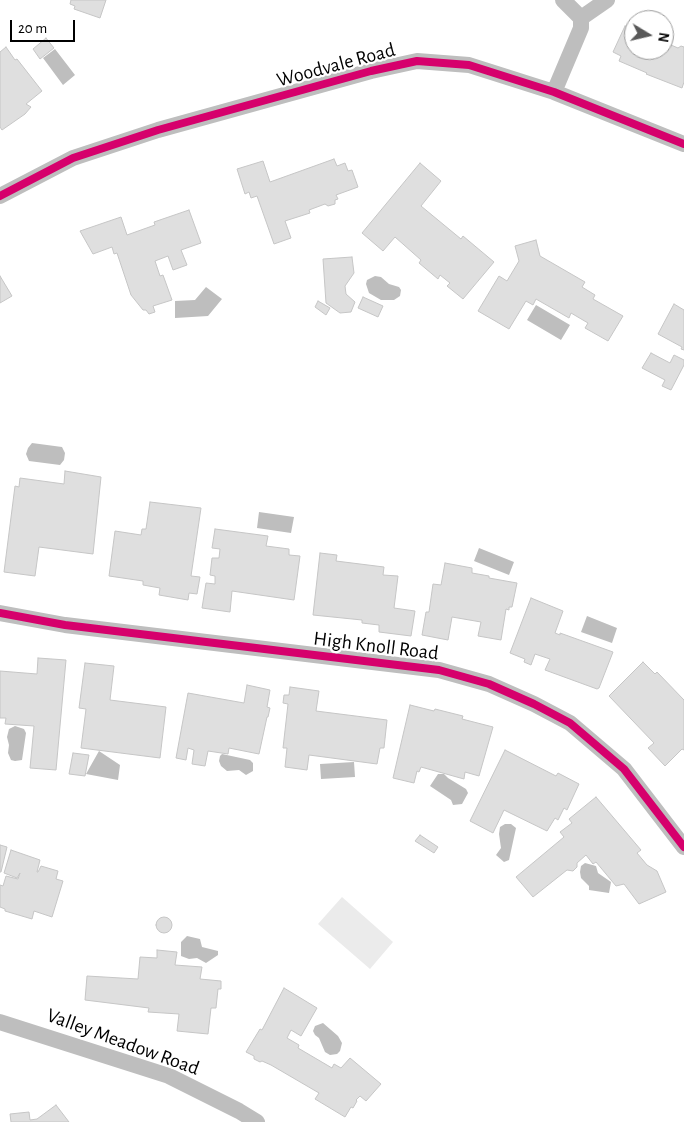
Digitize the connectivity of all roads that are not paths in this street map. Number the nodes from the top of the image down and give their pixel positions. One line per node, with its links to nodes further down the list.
1 (563, 0): 3 (street)
2 (607, 0): 3 (street)
3 (581, 18): 4 (street)
4 (554, 92): 5 (street, Woodvale Road); 6 (street, Woodvale Road)
5 (684, 144)
6 (0, 196)
7 (0, 614): 8 (street, High Knoll Road)
8 (684, 846)
9 (0, 1022): 10 (street, Valley Meadow Road)
10 (257, 1122)

